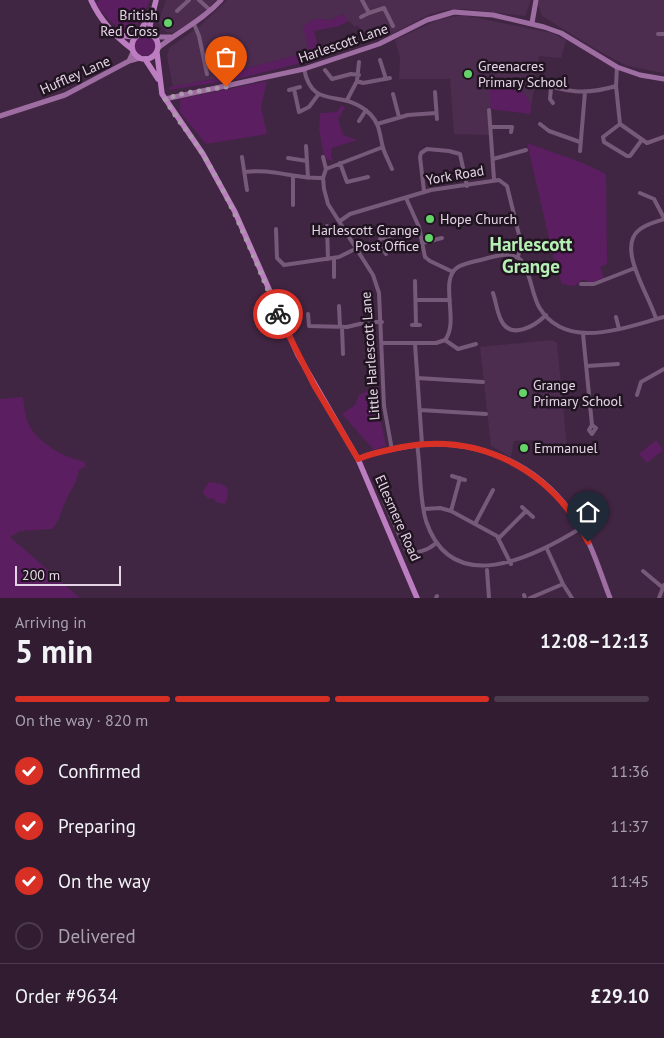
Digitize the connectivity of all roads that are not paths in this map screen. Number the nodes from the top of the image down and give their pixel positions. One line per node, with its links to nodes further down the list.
1 (92, 0): 18 (main road)
2 (156, 0): 8 (main road)
3 (189, 0): 10 (street)
4 (199, 0): 9 (street)
5 (221, 0): 9 (street)
6 (362, 0): 11 (street)
7 (536, 0): 14 (street)
8 (153, 10): 19 (main road); 20 (main road)
9 (210, 10): 13 (street)
10 (177, 11)
11 (369, 13): 12 (street); 15 (street)
12 (361, 18)
13 (194, 24): 21 (street); 31 (street)
14 (532, 24): 28 (street, Harlescott Lane); 29 (street, Harlescott Lane)
15 (394, 26)
16 (658, 34): 17 (street)
17 (664, 34)
18 (116, 35): 20 (main road); 22 (main road)
19 (153, 35): 20 (main road); 21 (street); 23 (main road)
20 (137, 36): 22 (main road)
21 (172, 36): 23 (street)
22 (133, 50): 24 (main road); 26 (street, Huffley Lane)
23 (158, 50): 24 (main road); 33 (main road, Ellesmere Road)
24 (143, 59): 26 (street, Huffley Lane); 33 (main road, Ellesmere Road)
25 (380, 60): 36 (street)
26 (129, 61): 50 (street, Huffley Lane)
27 (359, 62): 32 (street)
28 (617, 67): 34 (street, Harlescott Lane); 37 (street)
29 (304, 69): 43 (street); 44 (street, Harlescott Lane)
30 (325, 70): 32 (street)
31 (207, 74)
32 (359, 75): 36 (street)
33 (158, 79): 44 (main road, Ellesmere Road)
34 (664, 79)
35 (536, 80): 39 (street)
36 (357, 81): 45 (street)
37 (616, 86): 41 (street); 56 (street)
38 (300, 88): 43 (street)
39 (551, 88): 41 (street); 46 (street)
40 (435, 92): 49 (street)
41 (585, 92): 61 (street)
42 (393, 94): 51 (street)
43 (318, 95): 45 (street)
44 (165, 99): 139 (main road, Ellesmere Road)
45 (348, 100): 47 (street)
46 (550, 101)
47 (366, 110): 53 (street); 54 (street)
48 (490, 110): 57 (street)
49 (436, 114): 51 (street); 52 (street)
50 (0, 116)
51 (399, 117): 54 (street)
52 (437, 119)
53 (359, 120)
54 (377, 124): 63 (street)
55 (540, 124): 61 (street)
56 (620, 124): 60 (street); 60 (street)
57 (490, 127): 58 (street); 69 (street)
58 (511, 132)
59 (664, 137): 60 (street)
60 (641, 141)
61 (580, 142): 65 (street)
62 (306, 146): 70 (street)
63 (383, 147): 71 (street); 72 (street)
64 (526, 150): 69 (street)
65 (580, 151)
66 (323, 156): 73 (street)
67 (242, 157): 74 (street)
68 (288, 158): 70 (street)
69 (493, 159): 79 (street)
70 (307, 160): 77 (street)
71 (340, 163): 73 (street); 75 (street)
72 (390, 167)
73 (326, 169): 78 (street, Little Harlescott Lane)
74 (244, 172): 76 (street); 81 (street)
75 (365, 176)
76 (293, 177): 77 (street); 85 (street)
77 (308, 178): 78 (street)
78 (323, 178): 87 (street, Little Harlescott Lane)
79 (494, 180): 80 (street, York Road); 97 (street, York Road)
80 (467, 186): 82 (street, York Road); 82 (street)
81 (248, 190)
82 (424, 192): 84 (street, York Road)
83 (640, 193): 86 (street)
84 (406, 198): 87 (street, York Road); 89 (street)
85 (293, 204)
86 (664, 218): 100 (street)
87 (340, 221): 95 (street, Little Harlescott Lane)
88 (327, 226): 99 (street)
89 (419, 227): 92 (street); 96 (street)
90 (276, 229): 93 (street)
91 (442, 238): 92 (street)
92 (422, 243): 101 (street)
93 (277, 247): 94 (street); 99 (street)
94 (283, 247)
95 (357, 248): 98 (street); 114 (street, Little Harlescott Lane)
96 (386, 254)
97 (518, 257): 101 (street); 110 (street, York Road)
98 (334, 258): 99 (street); 102 (street)
99 (328, 259)
100 (635, 268): 104 (street); 113 (street)
101 (453, 272): 107 (street)
102 (334, 277)
103 (414, 281): 106 (street)
104 (584, 282)
105 (493, 293): 110 (street)
106 (417, 300): 107 (street); 115 (street)
107 (450, 300): 119 (street)
108 (339, 306): 116 (street)
109 (308, 314): 116 (street)
110 (546, 315): 118 (street, York Road)
111 (616, 317): 117 (street)
112 (664, 317): 113 (street, York Road)
113 (656, 319): 117 (street, York Road)
114 (382, 322): 116 (street); 120 (street, Little Harlescott Lane)
115 (416, 325)
116 (341, 328): 123 (street)
117 (619, 328): 118 (street, York Road)
118 (583, 334): 125 (street)
119 (445, 340): 121 (street); 122 (street)
120 (382, 344): 121 (street); 138 (street, Little Harlescott Lane)
121 (414, 344): 127 (street)
122 (476, 344)
123 (343, 354)
124 (618, 364): 125 (street)
125 (587, 366): 131 (street)
126 (664, 369): 129 (street)
127 (416, 378): 128 (street); 132 (street)
128 (483, 382)
129 (636, 395)
130 (599, 403): 131 (street)
131 (590, 404): 136 (street)
132 (420, 410): 133 (street); 137 (street)
133 (481, 414): 134 (street); 135 (street)
134 (486, 414)
135 (481, 419)
136 (592, 425)
137 (419, 444): 138 (street); 144 (street); 149 (street)
138 (392, 450): 139 (street)
139 (358, 459): 158 (main road, Ellesmere Road)
140 (452, 476): 145 (street)
141 (493, 490): 148 (street)
142 (387, 502): 151 (street)
143 (522, 507): 146 (street)
144 (424, 509): 145 (street); 151 (street)
145 (451, 511): 148 (street)
146 (526, 511): 147 (street); 150 (street)
147 (533, 517)
148 (475, 524): 150 (street)
149 (581, 528): 152 (street); 162 (street)
150 (499, 538): 153 (street)
151 (435, 544): 154 (street)
152 (547, 549): 153 (street); 156 (street)
153 (511, 564): 154 (street)
154 (487, 570): 159 (street)
155 (644, 571): 157 (street)
156 (563, 584): 160 (street); 161 (street)
157 (663, 586): 163 (street)
158 (417, 598)
159 (489, 598)
160 (530, 598)
161 (572, 598)
162 (610, 598)
163 (659, 598)

